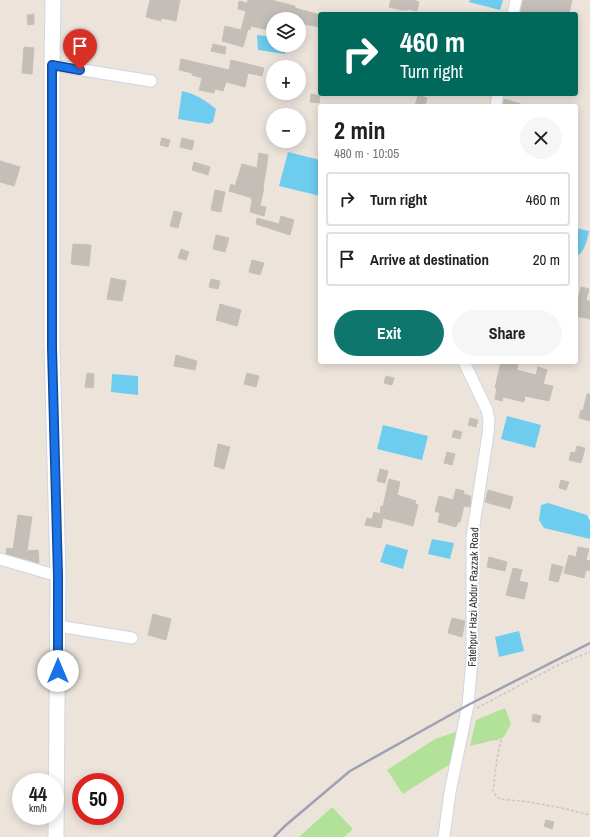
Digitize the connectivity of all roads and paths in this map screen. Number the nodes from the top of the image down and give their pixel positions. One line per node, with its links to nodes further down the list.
1 (53, 0): 4 (main road)
2 (516, 0): 3 (street)
3 (513, 12)
4 (52, 65): 5 (street); 8 (main road)
5 (152, 82)
6 (465, 364): 12 (street, Fatehpur Hazi Abdur Razzak Road)
7 (0, 559): 8 (street)
8 (58, 576): 9 (main road)
9 (58, 626): 10 (street); 15 (main road)
10 (132, 638)
11 (590, 652): 12 (path)
12 (466, 714): 13 (street, Fatehpur Hazi Abdur Razzak Road)
13 (459, 747): 14 (path); 16 (street, Fatehpur Hazi Abdur Razzak Road)
14 (590, 815)
15 (56, 837)
16 (444, 837)

